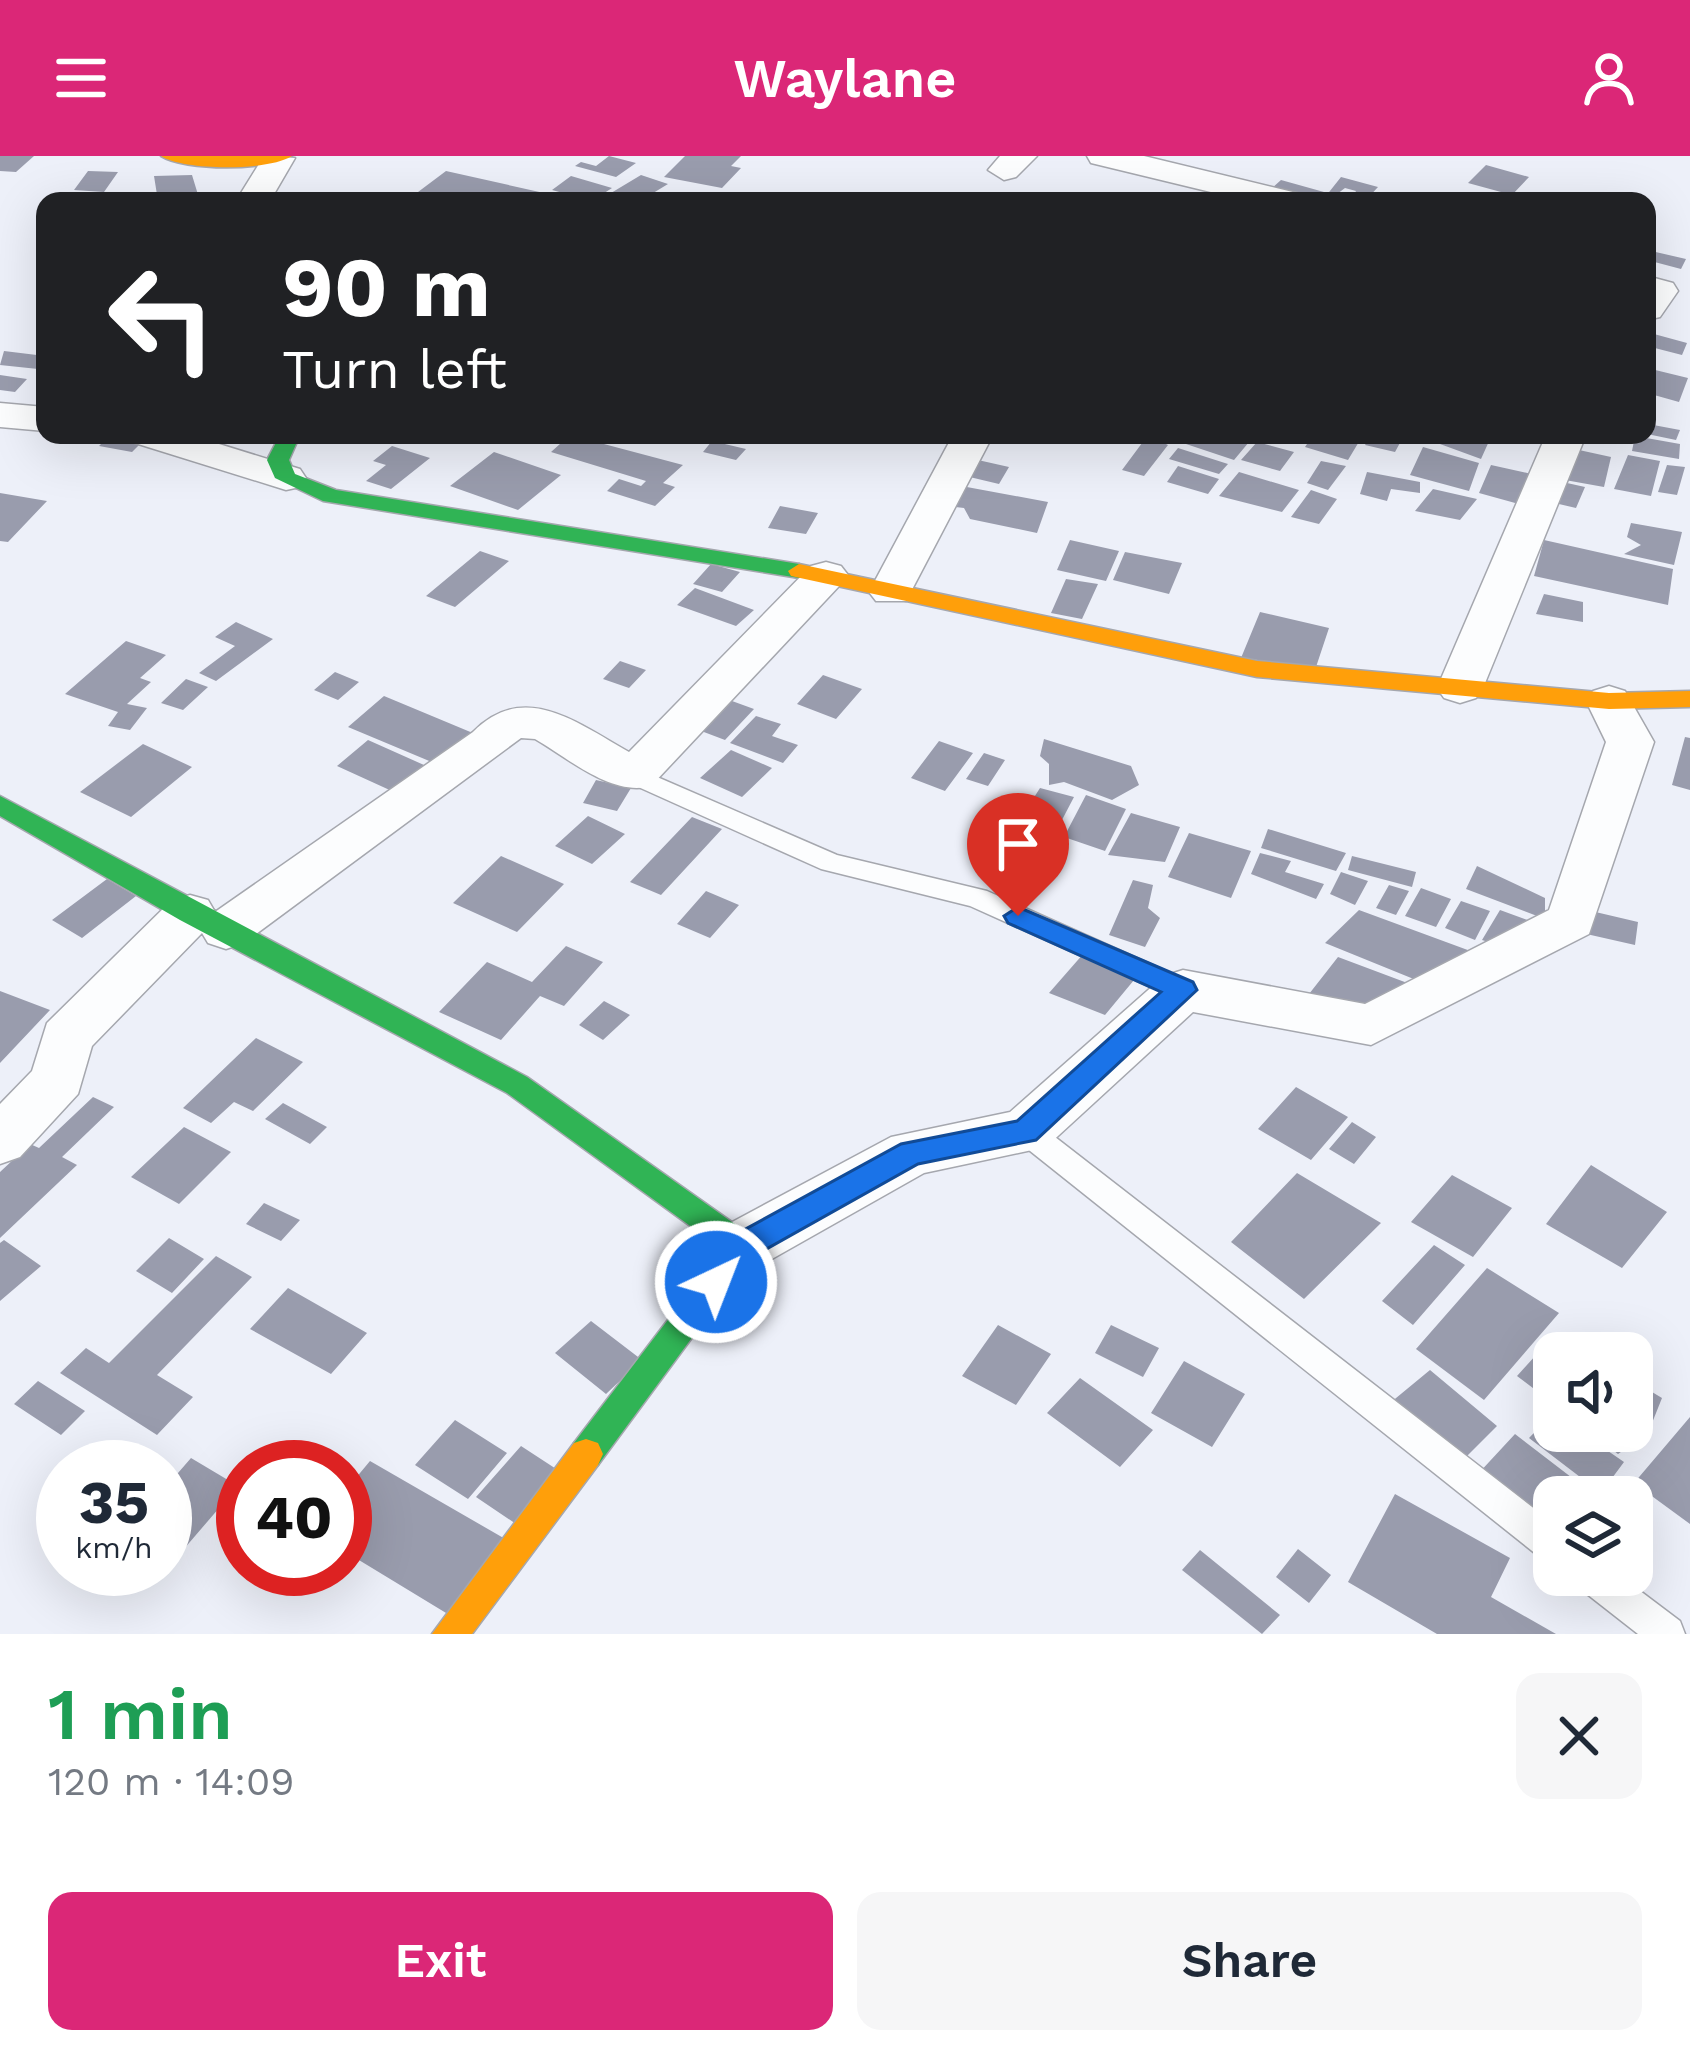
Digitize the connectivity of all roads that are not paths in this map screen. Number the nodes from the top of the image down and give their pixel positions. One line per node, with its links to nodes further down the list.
1 (170, 156): 3 (street)
2 (1103, 156): 5 (street)
3 (281, 157): 4 (street)
4 (259, 192)
5 (1252, 192)
6 (0, 415): 7 (street)
7 (36, 417)
8 (178, 444): 12 (street)
9 (286, 444): 12 (street)
10 (968, 444): 14 (street)
11 (1562, 444): 15 (street)
12 (286, 478): 13 (street)
13 (826, 575): 14 (street); 18 (street)
14 (891, 592): 15 (street)
15 (1460, 688): 17 (street)
16 (1690, 699): 17 (street)
17 (1610, 701): 21 (street)
18 (634, 776): 20 (street); 21 (lane)
19 (0, 805): 20 (street)
20 (208, 921): 23 (street); 24 (street)
21 (1183, 990): 22 (street)
22 (1026, 1131): 24 (street); 25 (lane)
23 (0, 1141)
24 (742, 1246): 27 (street)
25 (1533, 1529)
26 (1618, 1596): 28 (lane)
27 (450, 1634)
28 (1666, 1634)

